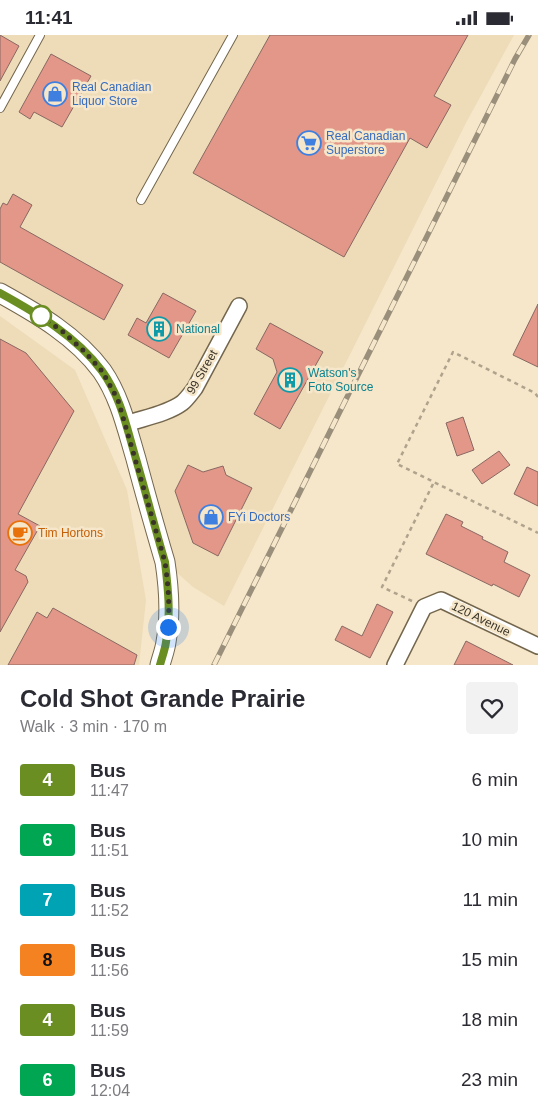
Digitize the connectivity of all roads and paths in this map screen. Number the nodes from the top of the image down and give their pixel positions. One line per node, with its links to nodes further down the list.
1 (40, 35): 3 (lane)
2 (233, 35): 4 (lane)
3 (0, 108)
4 (141, 200)
5 (0, 293): 8 (street)
6 (239, 306): 8 (street, 99 Street)
7 (538, 397): 9 (path)
8 (126, 423): 13 (street)
9 (434, 482): 10 (path); 11 (path)
10 (538, 533)
11 (424, 607): 12 (street, 120 Avenue); 14 (street)
12 (538, 647)
13 (160, 665)
14 (395, 665)

